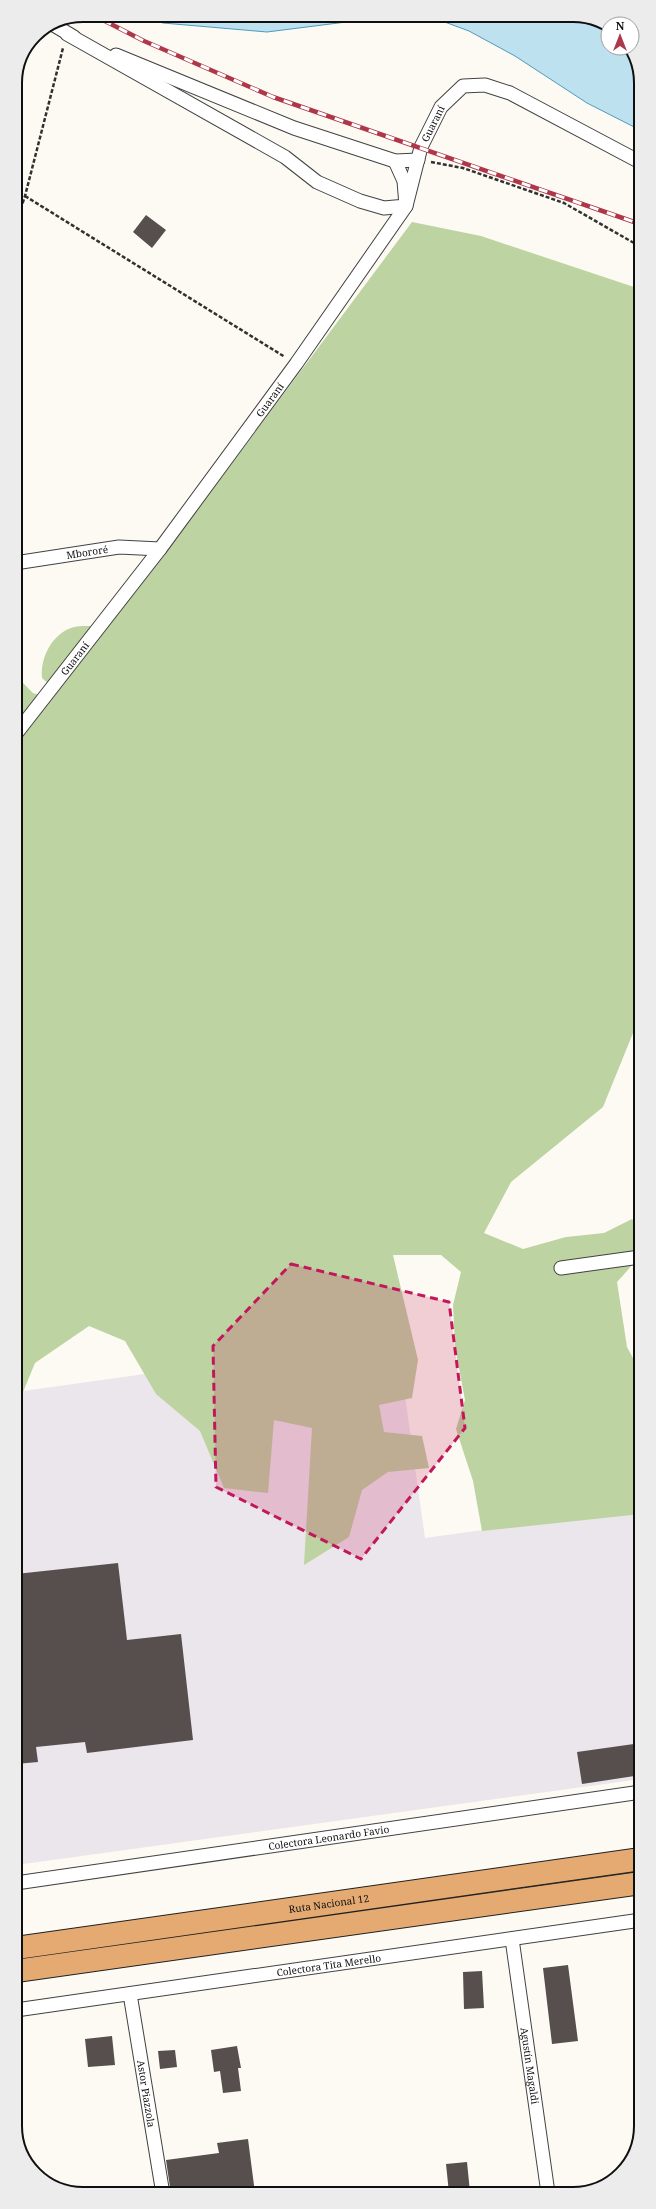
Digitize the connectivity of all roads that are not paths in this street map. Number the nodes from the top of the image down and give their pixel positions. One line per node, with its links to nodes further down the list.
1 (58, 28): 2 (street)
2 (67, 34): 5 (street); 6 (street)
3 (634, 159): 4 (street, Guaraní)
4 (418, 160): 5 (street); 6 (street, Guaraní)
5 (395, 161): 6 (street)
6 (406, 206): 7 (street, Guaraní)
7 (160, 549): 8 (street, Mbororé); 9 (street, Guaraní)
8 (22, 562)
9 (22, 726)
10 (634, 1258): 11 (street)
11 (561, 1268)
12 (634, 1793): 14 (street, Colectora Leonardo Favio)
13 (634, 1860): 18 (highway, Ruta Nacional 12)
14 (22, 1882)
15 (634, 1884): 19 (highway)
16 (634, 1921): 17 (street, Colectora Tita Merello)
17 (512, 1939): 20 (street, Colectora Tita Merello); 23 (street, Agustín Magaldi)
18 (22, 1947)
19 (22, 1971)
20 (130, 1994): 21 (street, Colectora Tita Merello); 22 (street, Astor Piazzola)
21 (22, 2009)
22 (162, 2187)
23 (547, 2187)

